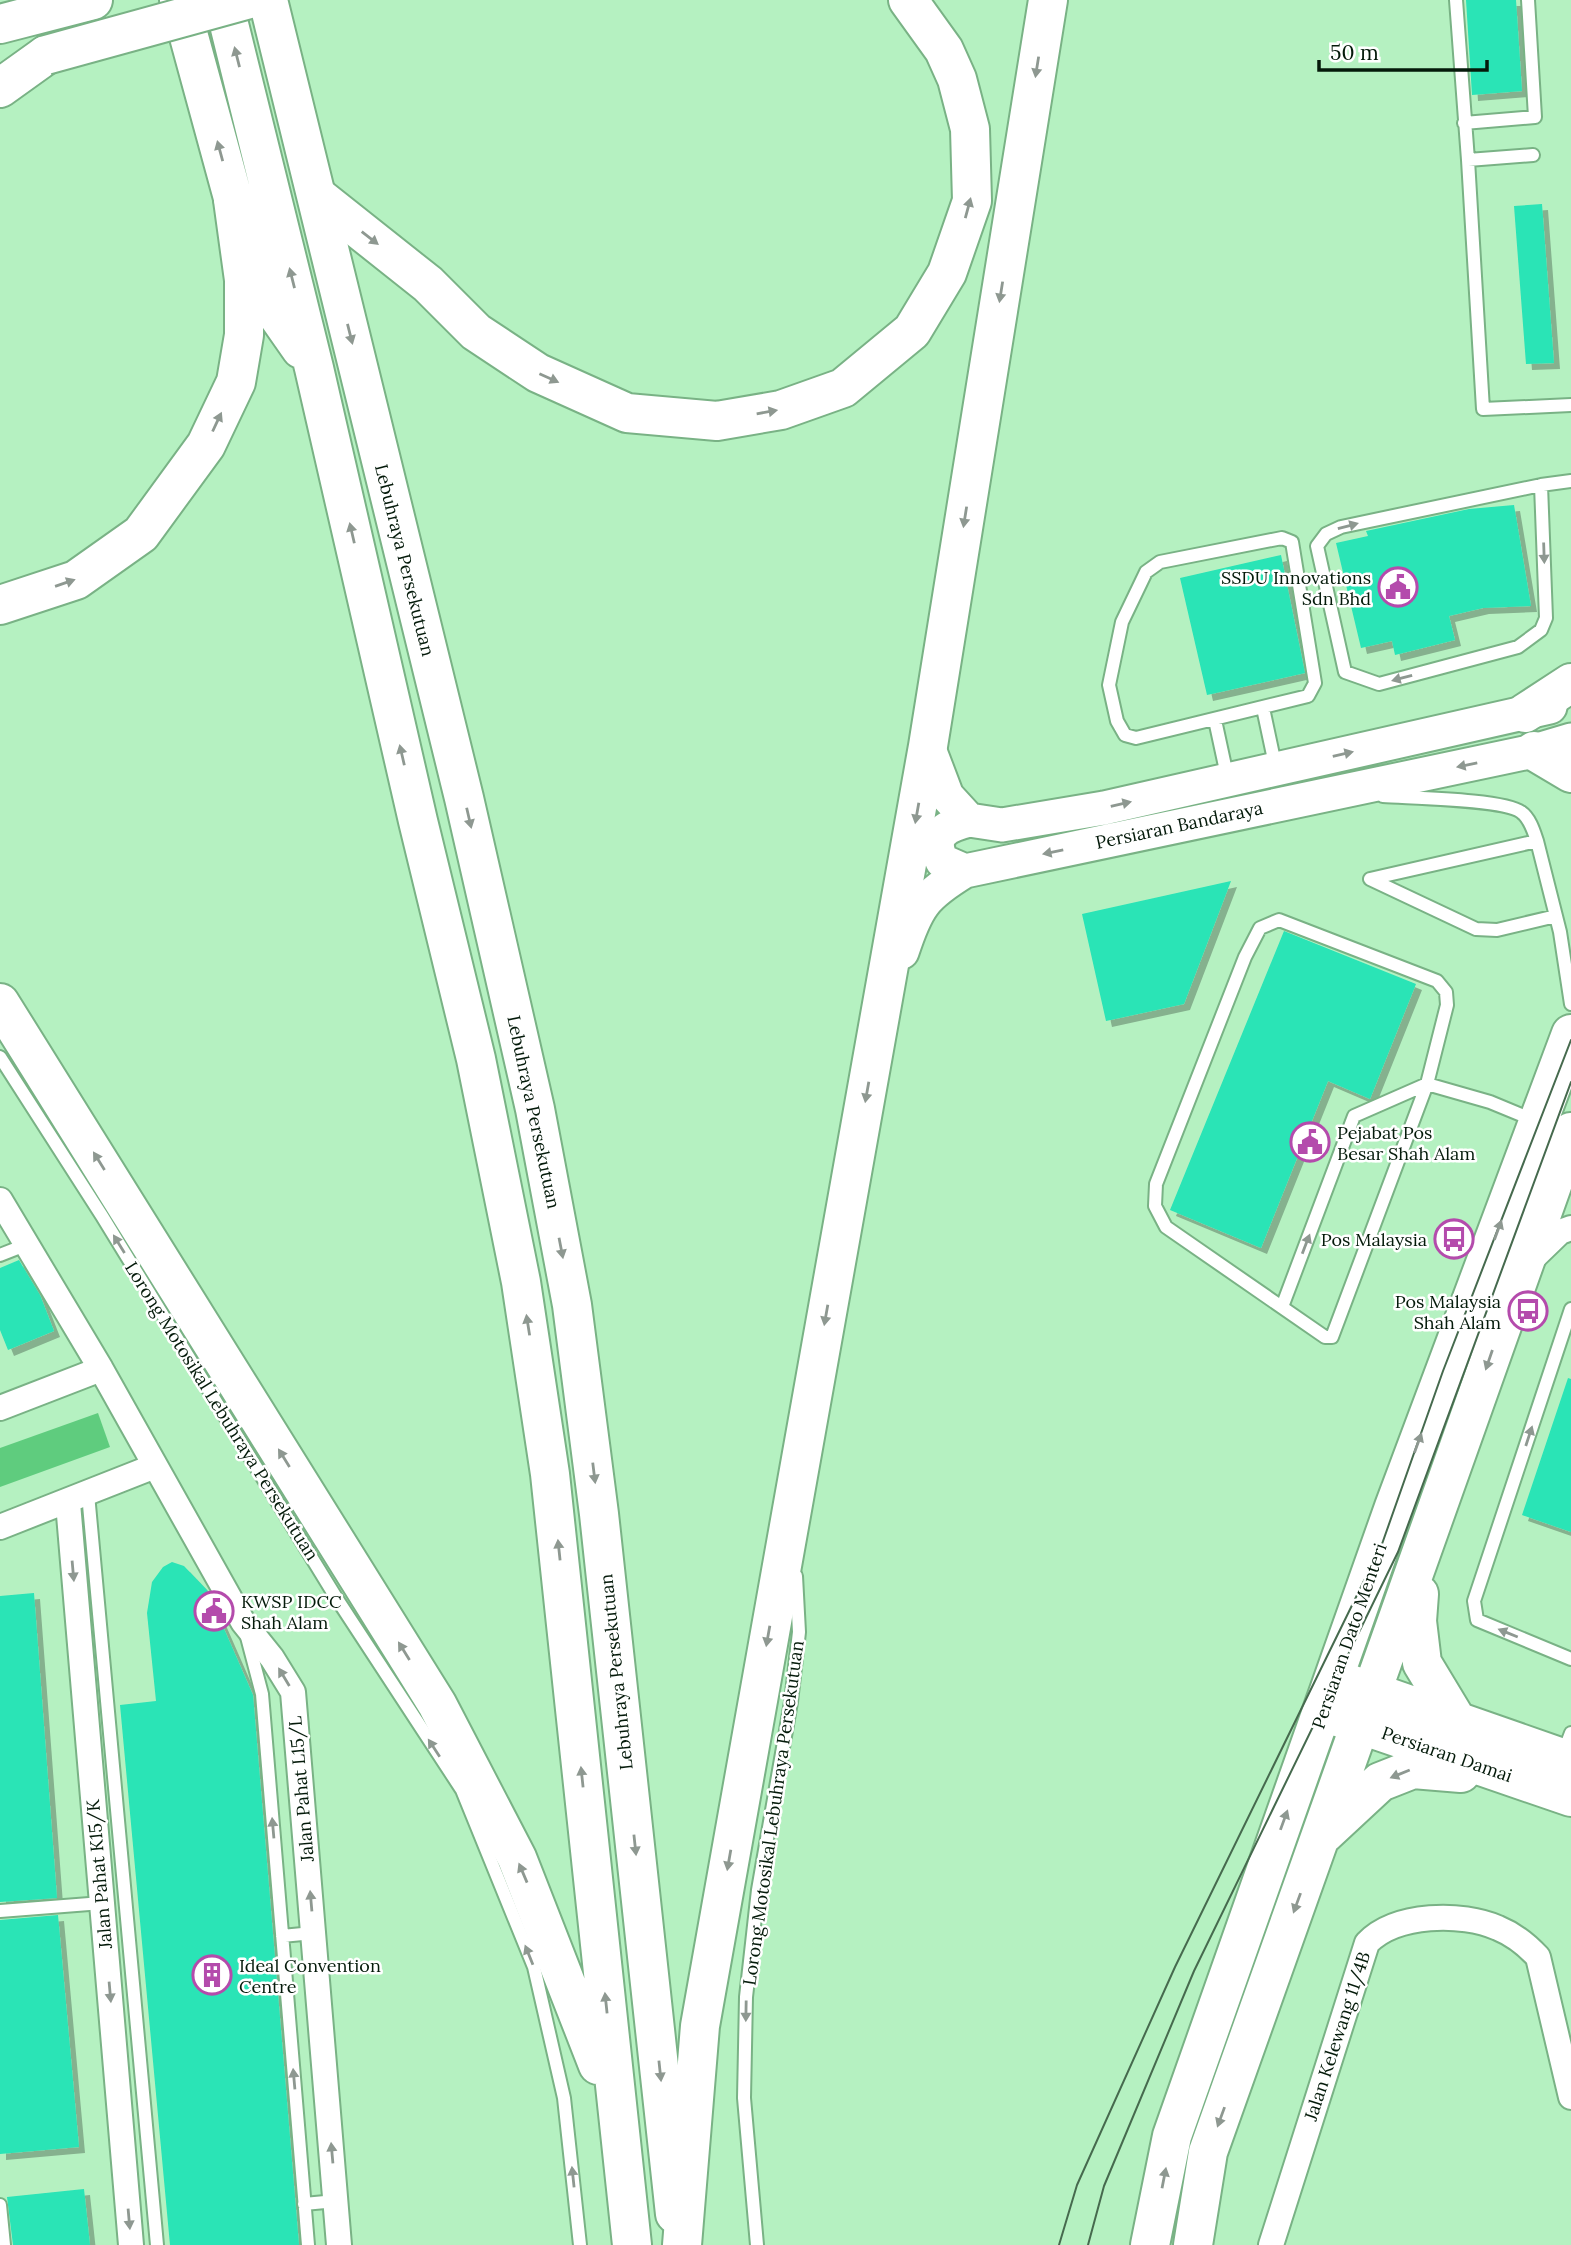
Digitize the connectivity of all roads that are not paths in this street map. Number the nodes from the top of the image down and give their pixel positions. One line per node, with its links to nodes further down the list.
1 (93, 0): 10 (main road)
2 (179, 0): 18 (main road, one-way to 2)
3 (223, 0): 19 (main road, one-way to 3)
4 (246, 0): 11 (main road, bridge)
5 (268, 0): 17 (main road, Lebuhraya Persekutuan)
6 (908, 0): 17 (main road, one-way to 6)
7 (1048, 0): 30 (main road, one-way to 30)
8 (1456, 0): 14 (lane)
9 (1528, 0): 14 (lane)
10 (0, 24)
11 (46, 55): 12 (main road); 13 (main road)
12 (0, 64)
13 (0, 88)
14 (1464, 123): 16 (lane)
15 (1533, 155): 16 (lane)
16 (1468, 160): 20 (lane)
17 (317, 196): 86 (main road, Lebuhraya Persekutuan, one-way to 86)
18 (233, 201): 19 (main road); 23 (main road, one-way to 18)
19 (314, 368): 75 (main road, one-way to 19)
20 (1571, 404)
21 (1571, 481): 22 (lane)
22 (1541, 485): 22 (lane, one-way to 22)
23 (0, 605)
24 (1571, 683): 27 (main road)
25 (1571, 701): 27 (main road, Persiaran Bandaraya)
26 (1264, 708): 28 (lane); 28 (lane); 32 (lane)
27 (1525, 713): 32 (main road, Persiaran Bandaraya, one-way to 27)
28 (1214, 720): 34 (lane)
29 (1571, 740): 31 (main road, Persiaran Bandaraya)
30 (928, 746): 36 (main road); 42 (main road, one-way to 42)
31 (1534, 751): 33 (main road); 35 (main road, Persiaran Bandaraya, one-way to 35)
32 (1276, 770): 34 (main road, Persiaran Bandaraya)
33 (1571, 773)
34 (1228, 780): 36 (main road, Persiaran Bandaraya, one-way to 34)
35 (1338, 792): 37 (lane); 38 (main road, Persiaran Bandaraya, one-way to 38)
36 (969, 820): 38 (main road)
37 (1537, 841): 39 (lane); 39 (lane)
38 (965, 870): 42 (main road, Persiaran Bandaraya)
39 (1556, 916): 41 (lane)
40 (0, 1003): 75 (main road, one-way to 40)
41 (1571, 1004)
42 (880, 1024): 58 (main road, one-way to 58)
43 (1571, 1034): 46 (main road, Persiaran Dato Menteri)
44 (0, 1057): 84 (lane, Lorong Motosikal Lebuhraya Persekutuan, one-way to 44)
45 (1427, 1084): 46 (lane); 52 (lane, one-way to 45); 52 (lane); 52 (lane)
46 (1560, 1145): 51 (main road, Persiaran Dato Menteri); 63 (main road, Persiaran Dato Menteri, one-way to 46)
47 (0, 1200): 49 (street, Jalan Pahat L15/L)
48 (1571, 1228): 51 (street)
49 (28, 1244): 50 (lane); 54 (street, Jalan Pahat L15/L)
50 (0, 1255)
51 (1521, 1269): 60 (main road, Persiaran Dato Menteri, one-way to 60)
52 (1282, 1307)
53 (1571, 1309): 62 (lane, one-way to 53)
54 (101, 1369): 55 (street); 56 (street, Jalan Pahat L15/L)
55 (0, 1408)
56 (155, 1466): 57 (street); 61 (street, Jalan Pahat L15/L)
57 (78, 1498): 59 (street); 70 (street, Jalan Pahat K15/K, one-way to 70); 81 (lane)
58 (791, 1506): 86 (main road, one-way to 86); 87 (lane, Lorong Motosikal Lebuhraya Persekutuan, one-way to 87)
59 (0, 1527)
60 (1422, 1557): 64 (main road, Persiaran Dato Menteri); 65 (main road)
61 (243, 1622): 72 (street, Jalan Pahat L15/L, one-way to 61); 73 (lane, one-way to 61)
62 (1571, 1659)
63 (1329, 1695): 64 (main road, Persiaran Damai); 88 (main road, Persiaran Dato Menteri, one-way to 63)
64 (1368, 1709): 65 (main road, Persiaran Damai); 67 (main road, Persiaran Damai); 69 (main road, Persiaran Dato Menteri)
65 (1457, 1721): 66 (main road, Persiaran Damai)
66 (1568, 1751)
67 (1516, 1777): 68 (main road, Persiaran Damai); 69 (main road, one-way to 69)
68 (1571, 1797)
69 (1319, 1838): 89 (main road, Persiaran Dato Menteri, one-way to 89)
70 (102, 1903): 71 (lane); 80 (street, Jalan Pahat K15/K, one-way to 80)
71 (0, 1911)
72 (313, 1934): 73 (lane); 76 (street, Jalan Pahat L15/L, one-way to 72)
73 (282, 1936): 77 (lane, one-way to 73)
74 (1571, 2097): 90 (street, Jalan Kelewang 11/4B)
75 (619, 2120): 85 (main road)
76 (336, 2202): 77 (lane); 83 (street, Jalan Pahat L15/L)
77 (304, 2204): 82 (lane)
78 (0, 2205): 79 (lane)
79 (4, 2245)
80 (131, 2245)
81 (157, 2245)
82 (308, 2245)
83 (339, 2245)
84 (580, 2245)
85 (632, 2245)
86 (680, 2245)
87 (757, 2245)
88 (1150, 2245)
89 (1193, 2245)
90 (1271, 2245)

